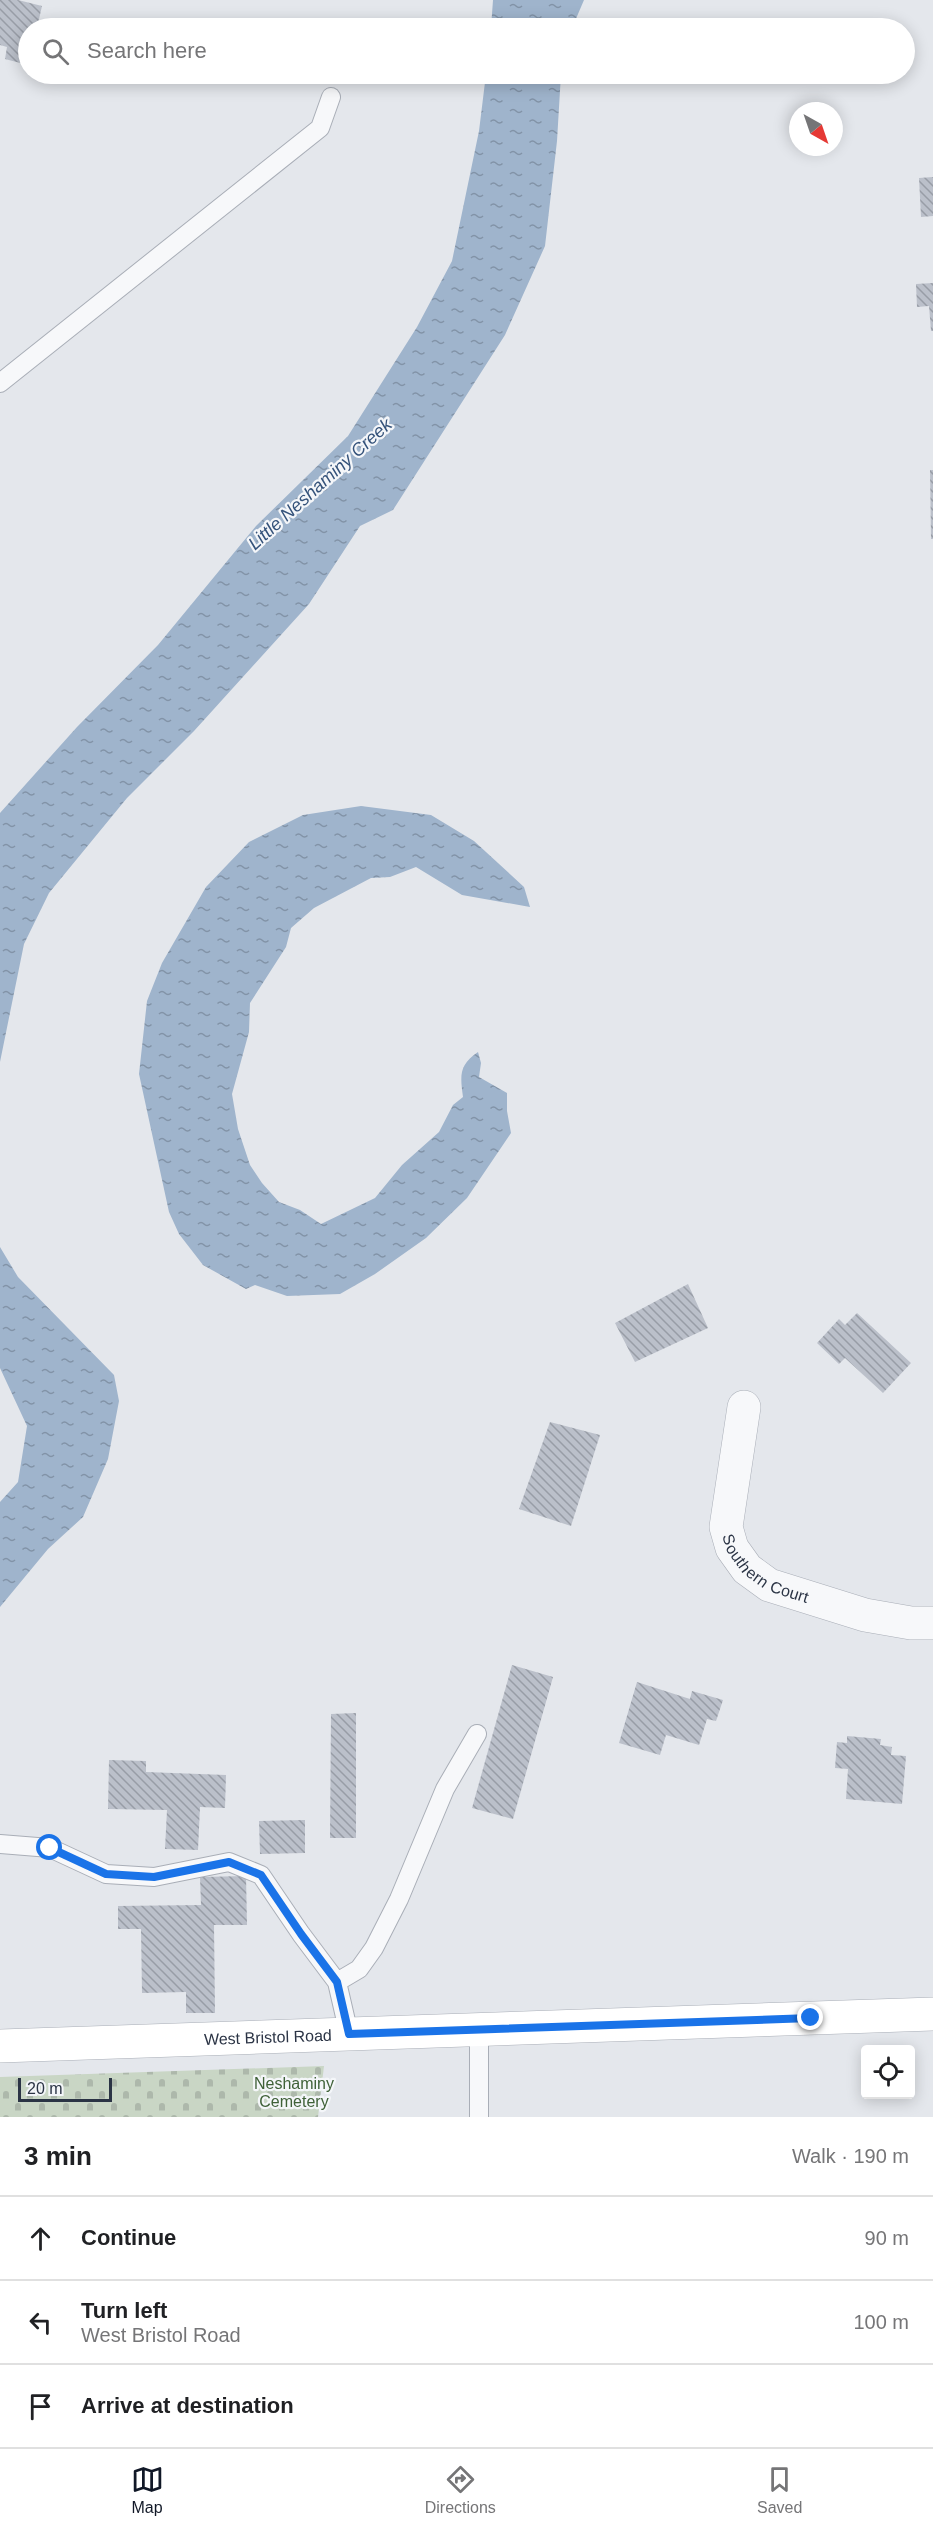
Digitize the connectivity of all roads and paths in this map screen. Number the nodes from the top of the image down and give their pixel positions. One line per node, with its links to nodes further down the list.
1 (331, 97): 2 (lane)
2 (0, 382)
3 (744, 1407): 4 (street, Southern Court)
4 (933, 1623)
5 (477, 1734): 7 (lane)
6 (0, 1844): 7 (lane)
7 (337, 1982): 10 (lane)
8 (933, 2014): 9 (main road, West Bristol Road)
9 (478, 2029): 10 (main road, West Bristol Road); 12 (lane)
10 (349, 2034): 11 (main road, West Bristol Road)
11 (0, 2046)
12 (479, 2117)

